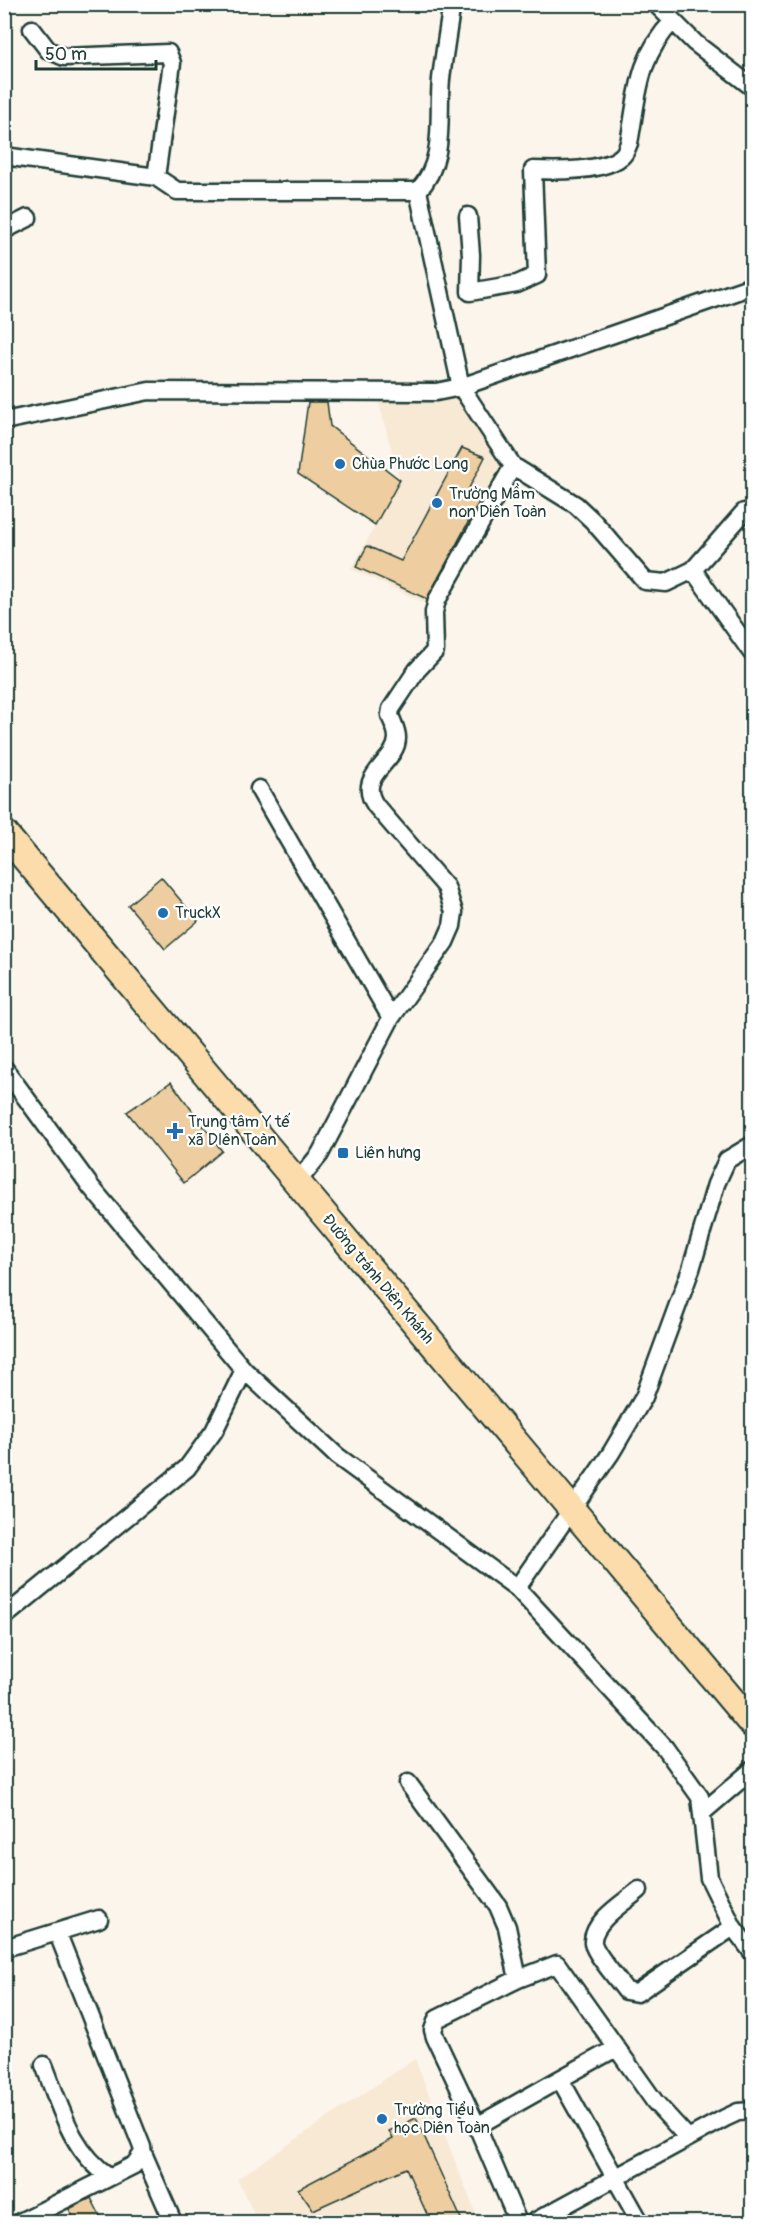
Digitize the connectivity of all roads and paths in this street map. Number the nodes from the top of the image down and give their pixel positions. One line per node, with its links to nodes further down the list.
1 (452, 4): 8 (street)
2 (656, 4): 3 (street)
3 (673, 21): 5 (street); 9 (street)
4 (33, 30): 7 (street)
5 (753, 87)
6 (4, 156): 7 (street)
7 (156, 177): 8 (street)
8 (418, 191): 13 (street)
9 (468, 216)
10 (28, 218): 11 (street)
11 (4, 230)
12 (753, 286): 13 (street)
13 (461, 387): 14 (street); 15 (street)
14 (4, 421)
15 (513, 466): 17 (street); 21 (street)
16 (744, 512): 17 (street)
17 (693, 570): 18 (street)
18 (753, 653)
19 (259, 789): 21 (street)
20 (4, 833): 24 (highway, Đường tránh Diên Khánh)
21 (391, 1018): 24 (street)
22 (4, 1068): 25 (street)
23 (753, 1145): 26 (street)
24 (298, 1181): 26 (highway, Đường tránh Diên Khánh)
25 (244, 1370): 27 (street); 28 (street)
26 (572, 1511): 27 (street); 29 (highway, Đường tránh Diên Khánh)
27 (517, 1588): 32 (street)
28 (4, 1617)
29 (753, 1724)
30 (753, 1770): 32 (street)
31 (408, 1783): 39 (street)
32 (703, 1812): 35 (street)
33 (639, 1890): 35 (street)
34 (99, 1920): 36 (street)
35 (733, 1928): 38 (street)
36 (58, 1934): 37 (street); 46 (street)
37 (5, 1948)
38 (753, 1952)
39 (518, 1979): 40 (street); 44 (street)
40 (616, 2048): 42 (street); 45 (street)
41 (44, 2066): 47 (street)
42 (560, 2079): 44 (street); 48 (street)
43 (753, 2111): 45 (street)
44 (477, 2126): 51 (street)
45 (688, 2138): 48 (street)
46 (142, 2153): 47 (street); 50 (street)
47 (110, 2177): 49 (street)
48 (618, 2178): 52 (street); 53 (street)
49 (20, 2223)
50 (173, 2223)
51 (518, 2223)
52 (534, 2223)
53 (640, 2223)

